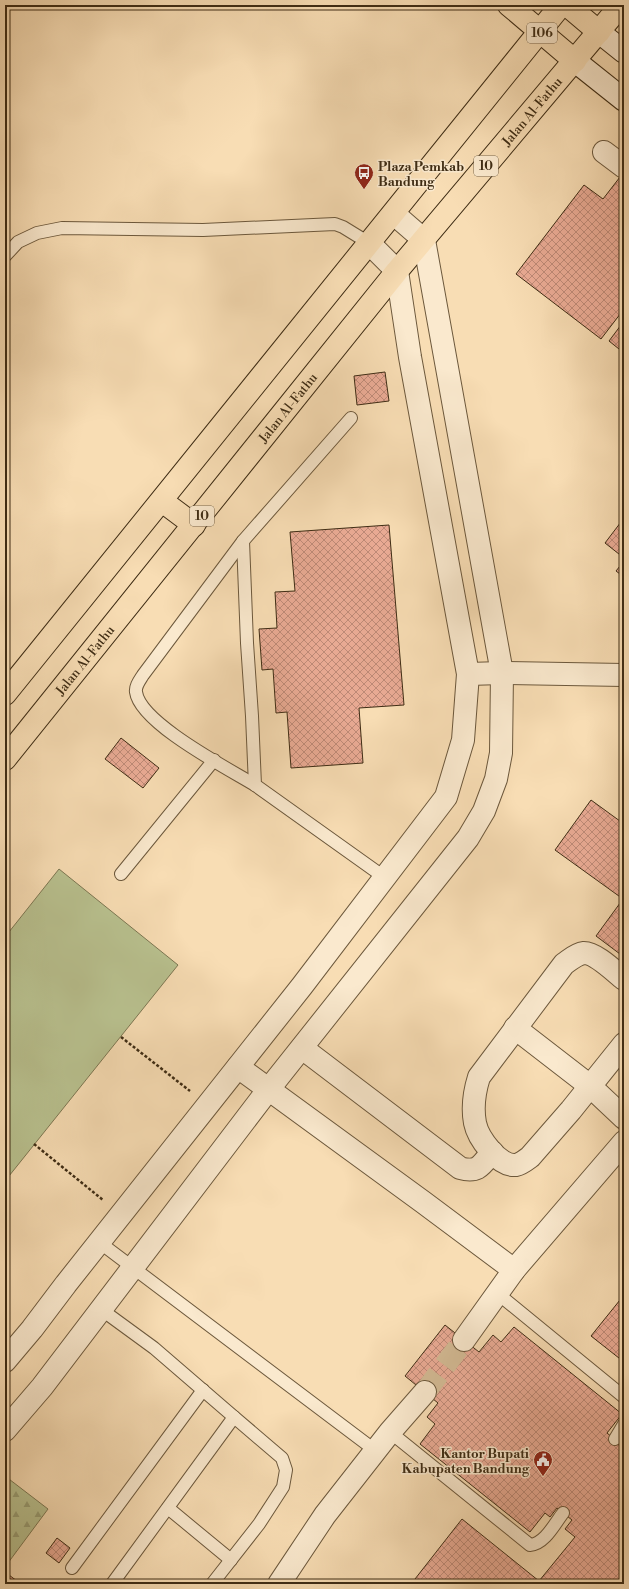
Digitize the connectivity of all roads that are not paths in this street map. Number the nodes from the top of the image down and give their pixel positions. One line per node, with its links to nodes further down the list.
1 (509, 5): 5 (main road, 106)
2 (561, 5): 5 (main road)
3 (567, 5): 6 (main road)
4 (621, 5): 6 (main road, Jalan Al-Fathu)
5 (540, 31): 8 (main road, 106); 12 (main road)
6 (599, 32): 7 (street); 8 (main road, Jalan Al-Fathu)
7 (624, 52)
8 (575, 61): 9 (street); 13 (main road, Jalan Al-Fathu / 10)
9 (624, 100)
10 (604, 152): 11 (street)
11 (624, 167)
12 (394, 214): 13 (street); 14 (main road)
13 (424, 240): 16 (main road, Jalan Al-Fathu / 10); 21 (street)
14 (369, 243): 15 (lane); 16 (street); 18 (main road)
15 (5, 256)
16 (397, 271): 19 (main road, Jalan Al-Fathu / 10); 22 (street)
17 (351, 418): 20 (lane)
18 (162, 501): 19 (main road); 24 (main road)
19 (194, 525): 25 (main road, Jalan Al-Fathu / 10)
20 (243, 541): 26 (lane); 27 (lane)
21 (502, 673): 22 (street); 23 (street); 33 (street)
22 (468, 674): 29 (street)
23 (624, 675)
24 (5, 694)
25 (5, 759)
26 (214, 760): 27 (lane); 28 (lane)
27 (255, 785): 29 (lane)
28 (121, 874)
29 (384, 877): 34 (street)
30 (624, 979): 31 (street)
31 (515, 1028): 35 (street); 39 (street)
32 (624, 1044): 35 (street)
33 (302, 1048): 36 (street); 39 (street)
34 (238, 1067): 36 (street); 40 (street)
35 (590, 1086): 37 (street); 39 (street)
36 (268, 1090): 41 (street); 42 (street)
37 (624, 1118)
38 (624, 1142): 42 (street)
39 (492, 1152)
40 (99, 1242): 41 (lane); 46 (street)
41 (133, 1268): 44 (street); 55 (lane)
42 (514, 1270): 43 (street)
43 (498, 1293): 45 (street); 49 (lane)
44 (102, 1310): 47 (lane); 52 (street)
45 (464, 1340)
46 (5, 1361)
47 (203, 1390): 50 (lane); 59 (lane)
48 (425, 1392): 53 (street)
49 (624, 1397)
50 (234, 1417): 56 (lane); 58 (lane)
51 (624, 1424): 54 (lane)
52 (5, 1430)
53 (390, 1432): 55 (street); 57 (lane)
54 (615, 1439)
55 (376, 1451): 62 (street)
56 (168, 1508): 58 (lane); 60 (lane)
57 (563, 1513)
58 (231, 1560): 61 (lane)
59 (72, 1568)
60 (112, 1584)
61 (212, 1584)
62 (279, 1584)

